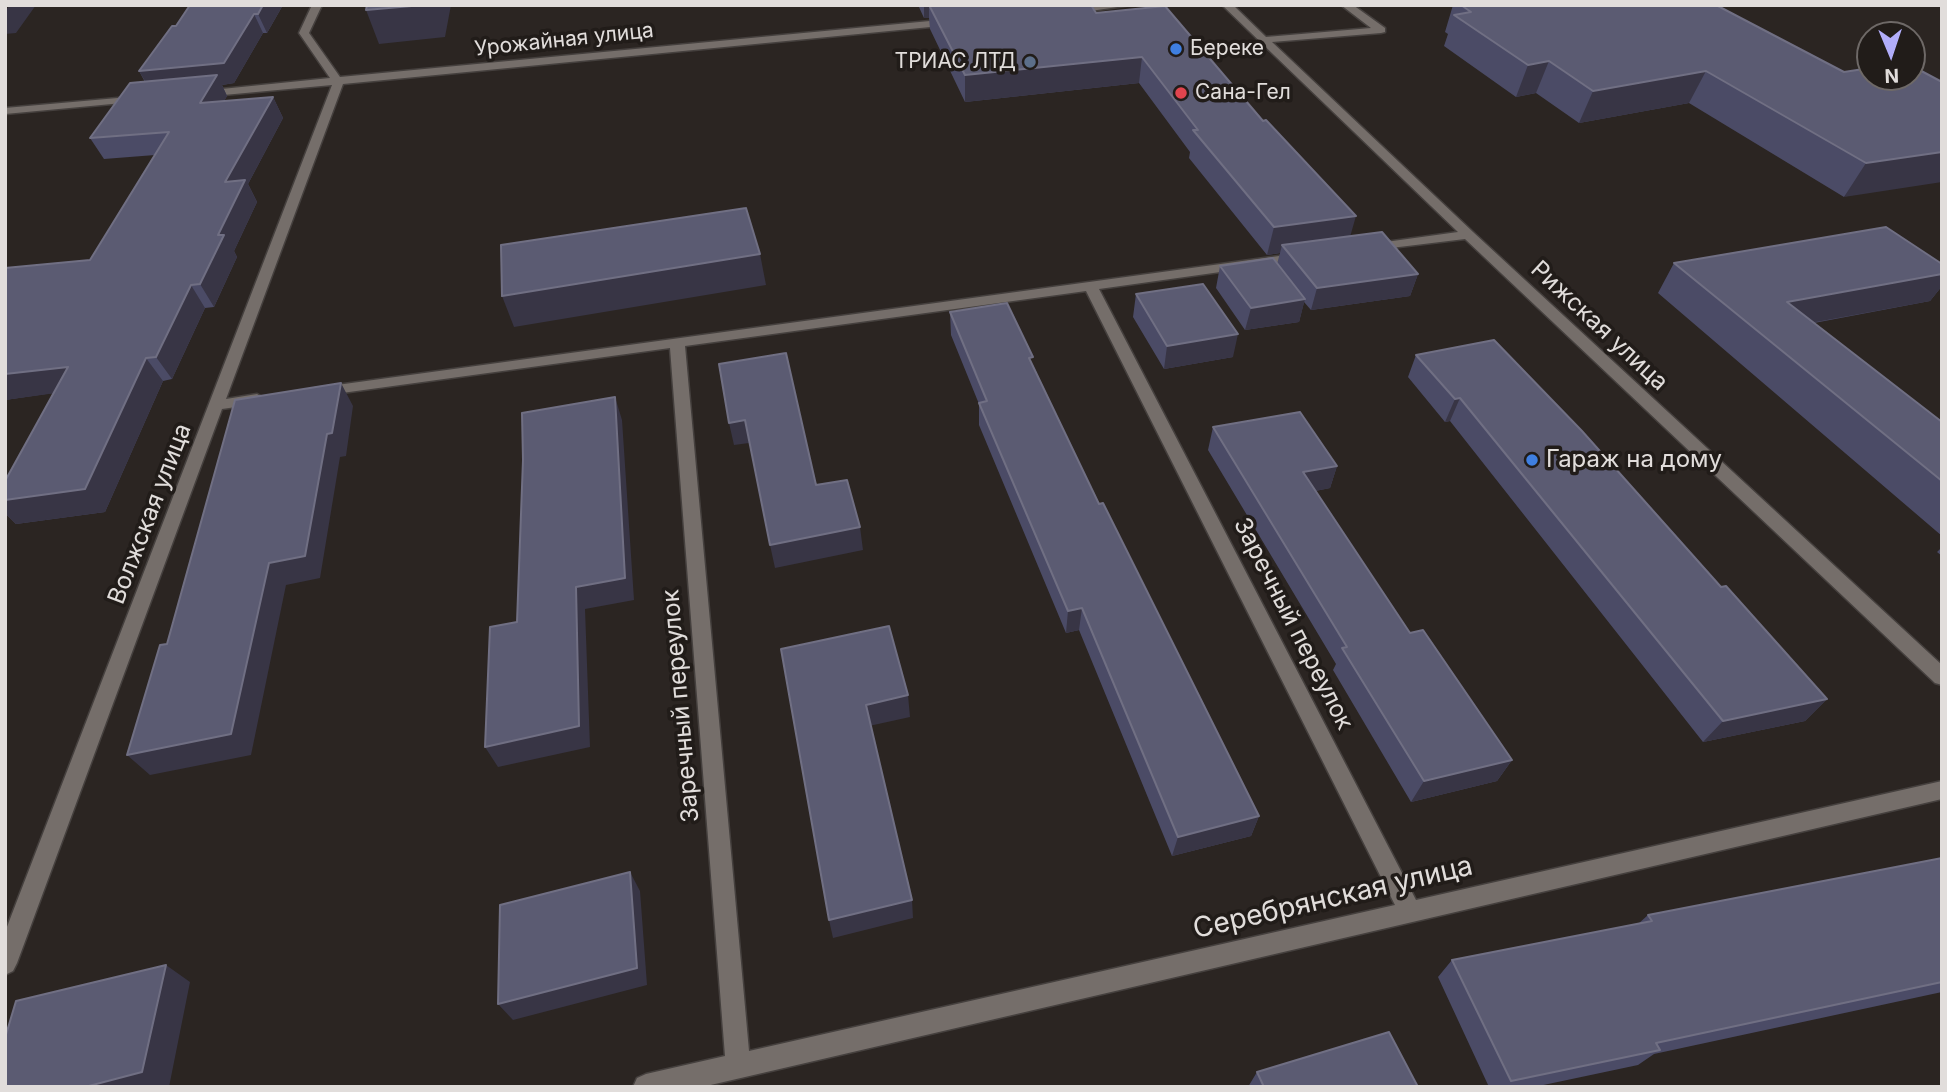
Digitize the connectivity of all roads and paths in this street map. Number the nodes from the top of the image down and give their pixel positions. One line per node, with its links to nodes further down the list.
1 (317, 5): 8 (street)
2 (1126, 5): 5 (street)
3 (1227, 5): 7 (street, Рижская улица)
4 (1346, 5): 7 (street)
5 (1056, 12)
6 (960, 21): 8 (street, Урожайная улица)
7 (1264, 40): 12 (street, Рижская улица)
8 (338, 82): 9 (street, Урожайная улица); 19 (street, Волжская улица)
9 (185, 95)
10 (158, 98): 11 (street)
11 (5, 111)
12 (1468, 234): 13 (street); 20 (street, Рижская улица)
13 (1360, 249)
14 (1320, 255): 15 (street)
15 (1091, 286): 16 (street); 22 (street, Заречный переулок)
16 (677, 342): 17 (street); 24 (street, Заречный переулок)
17 (299, 394)
18 (271, 397): 19 (street)
19 (218, 405): 23 (street, Волжская улица)
20 (1942, 677)
21 (1942, 790): 22 (street, Серебрянская улица)
22 (1410, 911): 24 (street, Серебрянская улица)
23 (5, 963)
24 (738, 1066): 25 (street, Серебрянская улица)
25 (646, 1087)

